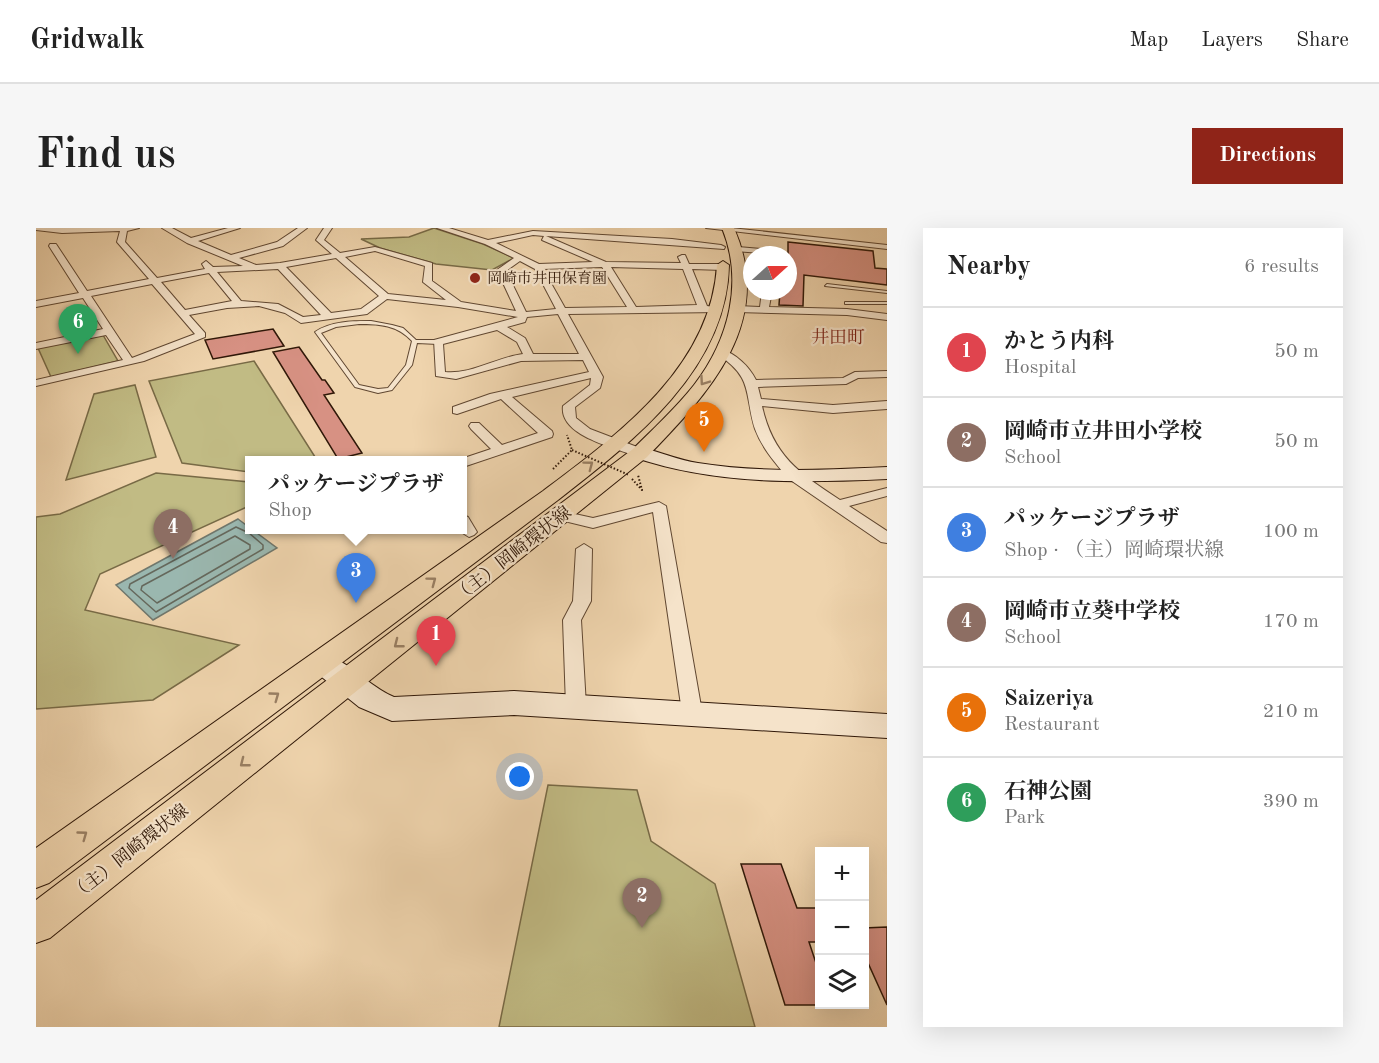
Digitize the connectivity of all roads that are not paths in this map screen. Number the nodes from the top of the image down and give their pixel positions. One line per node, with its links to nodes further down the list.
1 (36, 228): 11 (street)
2 (135, 228): 10 (street)
3 (166, 228): 14 (street)
4 (236, 228): 14 (street)
5 (303, 228): 22 (street)
6 (328, 228): 21 (street)
7 (441, 228): 16 (street)
8 (521, 228): 13 (street)
9 (657, 228): 15 (street)
10 (124, 229): 11 (street); 30 (street)
11 (62, 231): 33 (street)
12 (775, 231): 17 (street); 18 (street); 19 (street)
13 (533, 233): 15 (street); 16 (street); 24 (street)
14 (190, 241): 22 (street); 29 (street)
15 (672, 241): 17 (street); 26 (street)
16 (488, 242): 23 (street)
17 (727, 245): 20 (street); 26 (street); 42 (main road, （主）岡崎環状線)
18 (773, 246)
19 (887, 247)
20 (743, 248)
21 (337, 256): 25 (street); 34 (street); 40 (street)
22 (233, 257): 27 (street)
23 (520, 258): 28 (street); 46 (street)
24 (605, 264): 26 (street); 28 (street); 41 (street)
25 (280, 266): 27 (street); 47 (street)
26 (686, 266): 42 (street)
27 (255, 267): 29 (street)
28 (538, 267): 44 (street)
29 (211, 270): 30 (street); 36 (street)
30 (154, 281): 33 (street); 45 (street)
31 (827, 285): 32 (lane)
32 (887, 292)
33 (86, 294): 39 (street); 50 (street)
34 (385, 296): 40 (street); 47 (street)
35 (766, 300): 43 (street)
36 (237, 302): 45 (street); 47 (street)
37 (847, 303): 38 (lane)
38 (887, 303)
39 (36, 304)
40 (458, 304): 46 (street)
41 (633, 309): 42 (street); 44 (street)
42 (719, 309): 43 (street); 54 (main road, （主）岡崎環状線); 69 (main road, （主）岡崎環状線)
43 (764, 310): 48 (street)
44 (562, 311): 46 (street); 55 (street)
45 (182, 314): 57 (street)
46 (523, 315): 49 (street)
47 (328, 316)
48 (887, 317)
49 (498, 326): 52 (street); 56 (street)
50 (109, 331): 53 (street); 57 (street)
51 (415, 341): 51 (lane); 52 (lane)
52 (438, 342): 56 (street)
53 (36, 346)
54 (722, 352): 61 (street); 69 (main road, （主）岡崎環状線, one-way to 69)
55 (588, 357): 56 (street); 59 (street)
56 (530, 358)
57 (129, 361): 60 (street)
58 (887, 374): 61 (street)
59 (596, 375): 62 (street); 69 (street)
60 (39, 380)
61 (753, 384): 63 (street)
62 (503, 395): 65 (street); 67 (street)
63 (756, 402): 64 (street); 71 (street)
64 (887, 405)
65 (457, 410)
66 (475, 426): 67 (street)
67 (500, 450): 68 (street)
68 (467, 461)
69 (631, 461): 71 (street); 74 (main road, （主）岡崎環状線); 77 (main road, （主）岡崎環状線, one-way to 69)
70 (887, 473): 71 (street)
71 (794, 476): 73 (street)
72 (887, 492): 73 (street)
73 (837, 505): 75 (street)
74 (561, 516): 78 (main road, （主）岡崎環状線, one-way to 78); 80 (street)
75 (887, 538)
76 (584, 549): 79 (street)
77 (322, 663): 78 (street); 82 (main road, （主）岡崎環状線, one-way to 77)
78 (347, 683): 79 (street); 83 (main road, （主）岡崎環状線, one-way to 83)
79 (576, 706): 80 (street)
80 (692, 712): 81 (street)
81 (887, 726)
82 (36, 870)
83 (36, 924)

